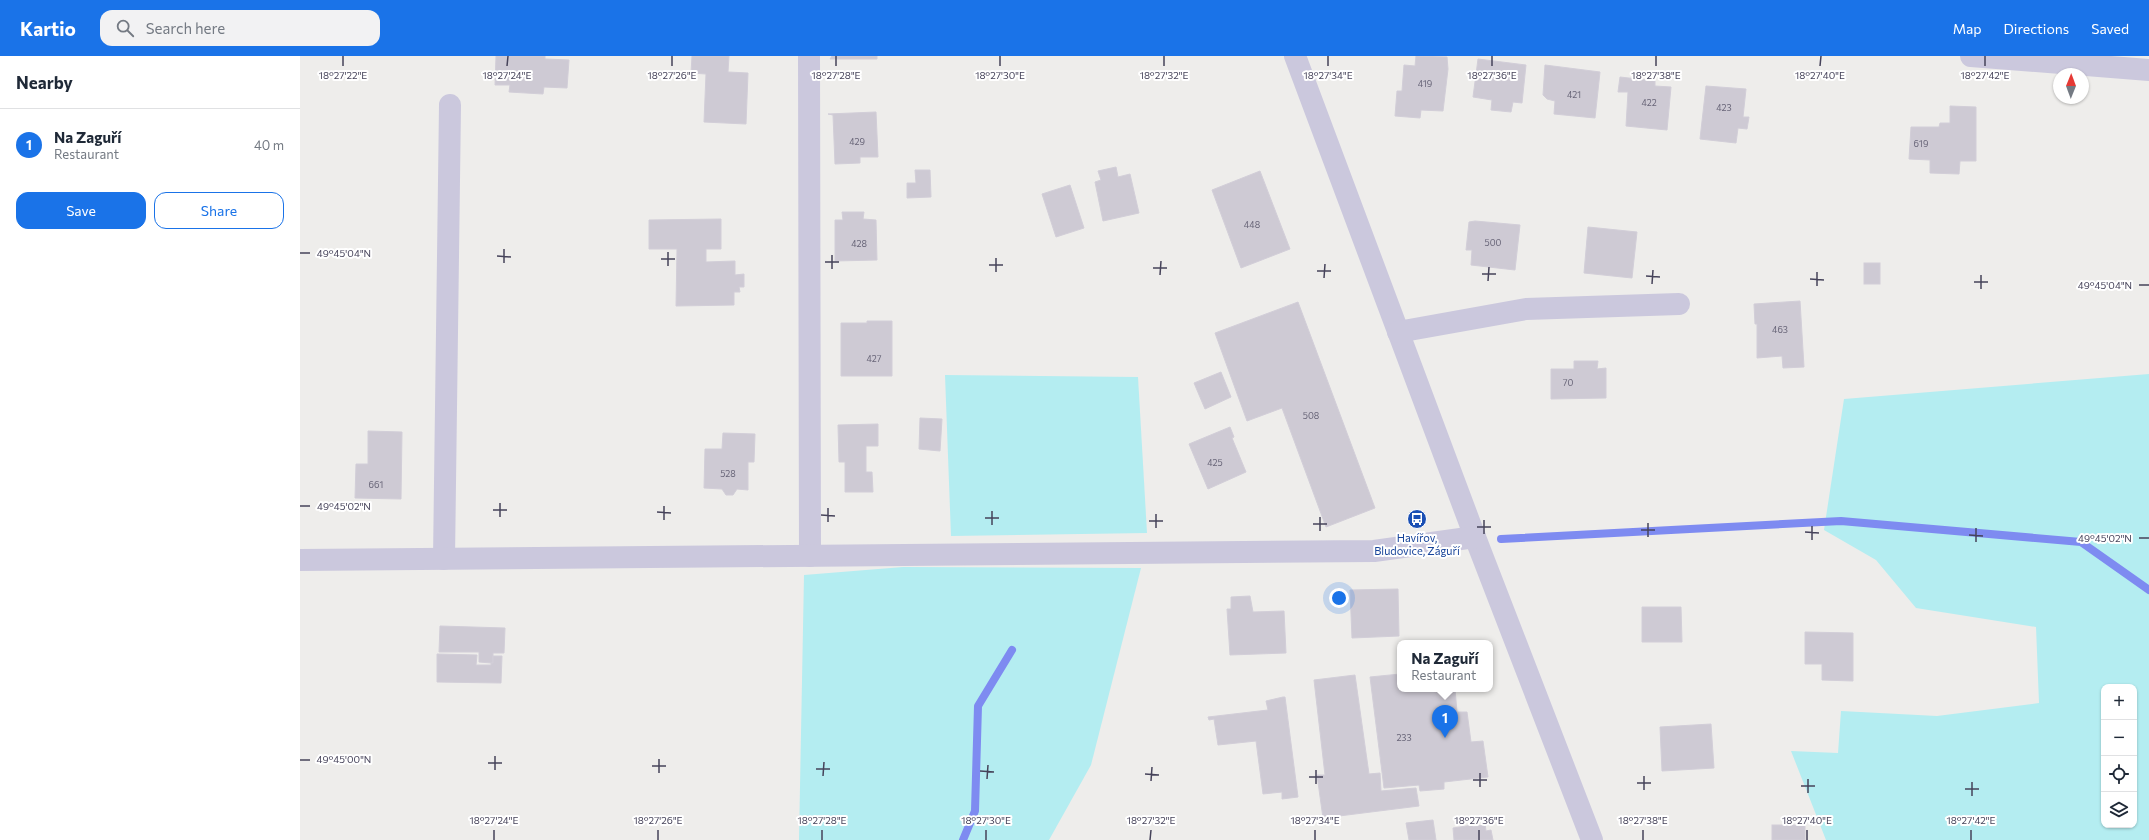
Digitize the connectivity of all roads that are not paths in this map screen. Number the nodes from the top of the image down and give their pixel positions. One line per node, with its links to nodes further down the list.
1 (809, 56): 9 (street)
2 (1295, 56): 7 (street)
3 (1972, 56): 4 (street)
4 (2149, 70)
5 (450, 105): 10 (street)
6 (1679, 304): 7 (street)
7 (1398, 332): 8 (street)
8 (1475, 538): 9 (street); 12 (street)
9 (810, 556): 10 (street)
10 (444, 559): 11 (street)
11 (300, 560)
12 (1592, 840)

